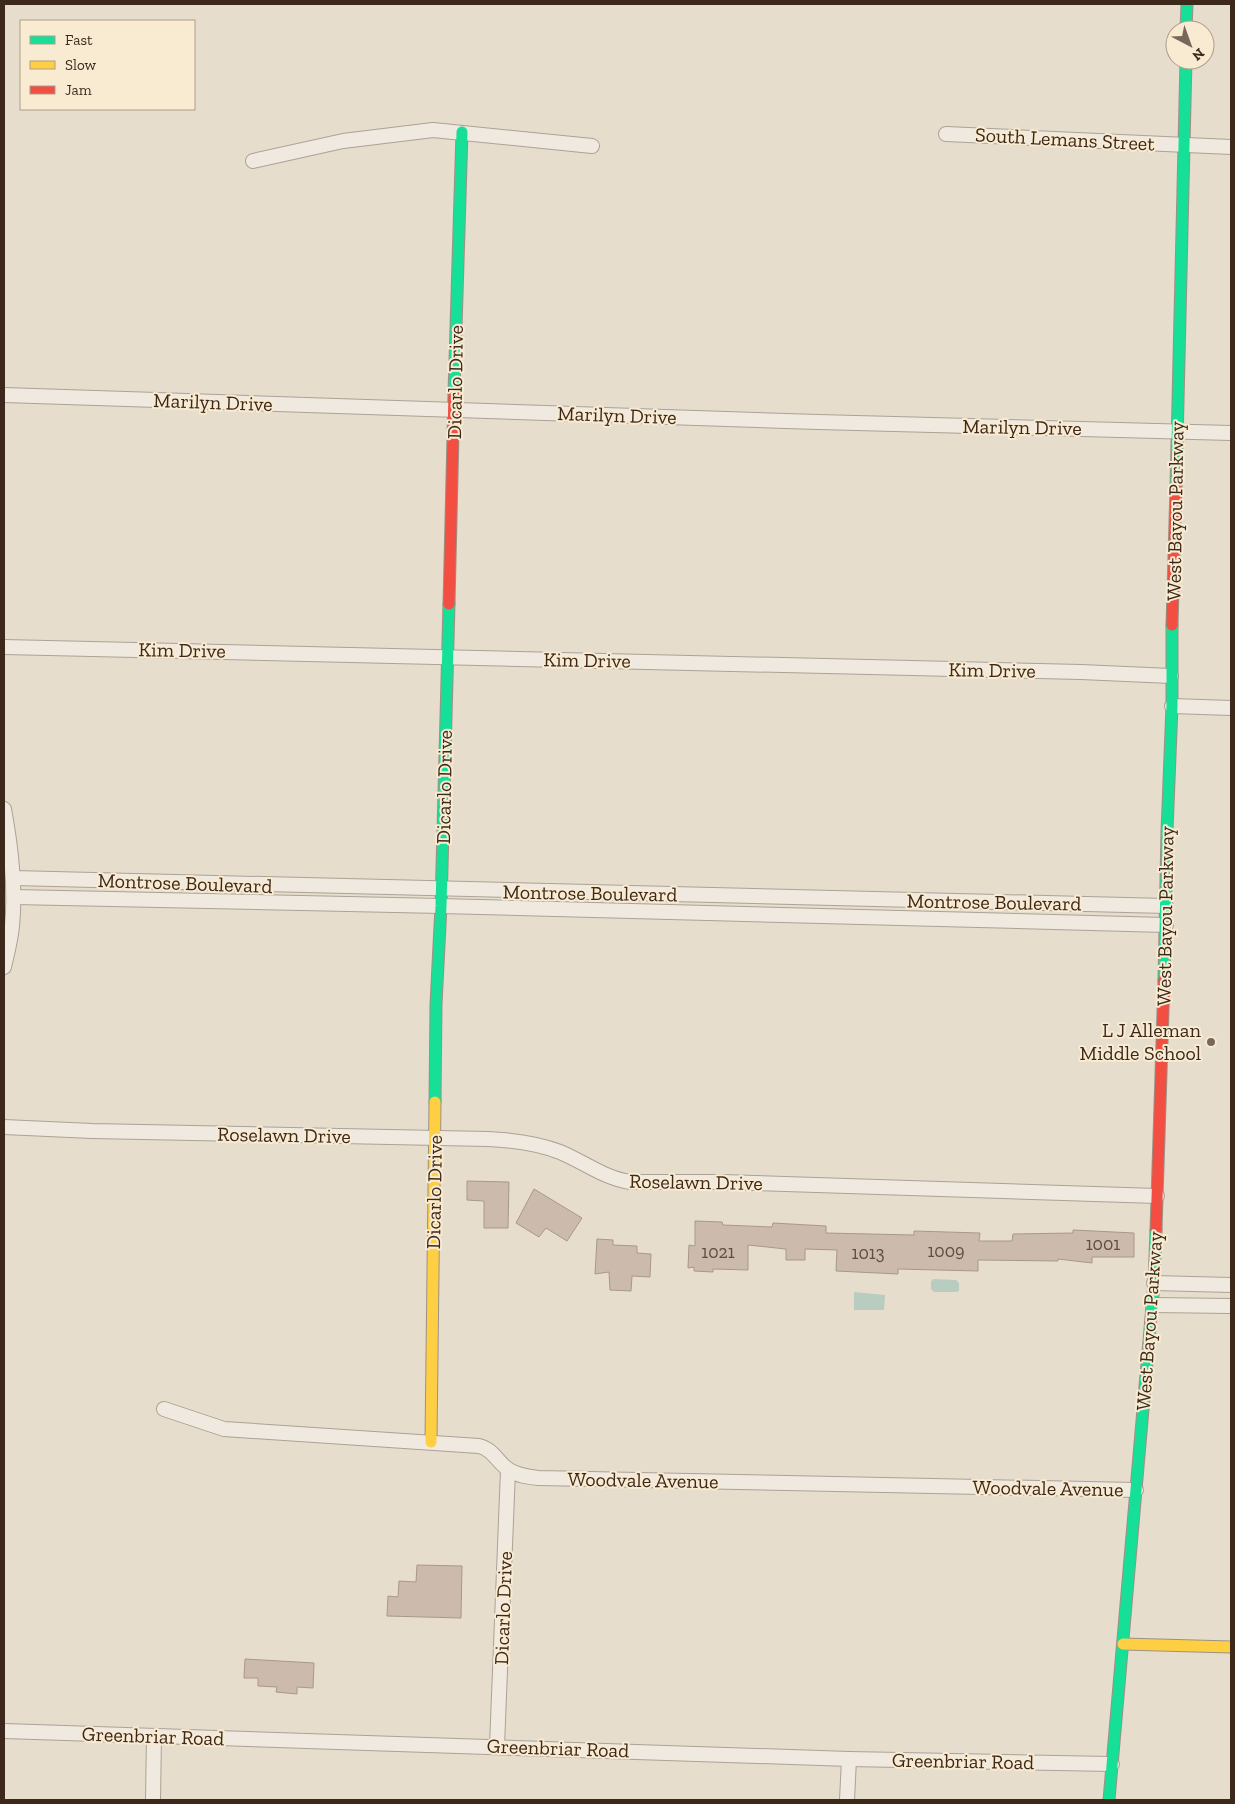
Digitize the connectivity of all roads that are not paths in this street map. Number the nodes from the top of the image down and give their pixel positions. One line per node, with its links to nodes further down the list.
1 (1187, 4): 2 (street)
2 (1186, 20)
3 (1186, 70): 6 (street, West Bayou Parkway)
4 (462, 132): 7 (street); 9 (street); 11 (street, Dicarlo Drive)
5 (946, 134): 6 (street, South Lemans Street)
6 (1184, 144): 8 (street, South Lemans Street); 12 (street, West Bayou Parkway)
7 (592, 146)
8 (1231, 147)
9 (253, 161)
10 (4, 395): 11 (street, Marilyn Drive)
11 (454, 410): 12 (street, Marilyn Drive); 15 (street, Dicarlo Drive)
12 (1177, 431): 13 (street, Marilyn Drive); 16 (street, West Bayou Parkway)
13 (1231, 432)
14 (4, 647): 15 (street, Kim Drive)
15 (447, 657): 16 (street, Kim Drive); 21 (street, Dicarlo Drive)
16 (1171, 676): 17 (street, West Bayou Parkway)
17 (1172, 706): 18 (street); 24 (street, West Bayou Parkway)
18 (1231, 708)
19 (4, 809): 20 (street)
20 (13, 878): 21 (street, Montrose Boulevard); 22 (street)
21 (442, 890): 23 (street, Dicarlo Drive); 24 (street, Montrose Boulevard)
22 (14, 897): 23 (street, Montrose Boulevard); 26 (street)
23 (441, 906): 25 (street, Montrose Boulevard); 28 (street, Dicarlo Drive)
24 (1166, 906): 25 (street, West Bayou Parkway)
25 (1166, 925): 29 (street, West Bayou Parkway)
26 (4, 968)
27 (4, 1127): 28 (street, Roselawn Drive)
28 (436, 1138): 29 (street, Roselawn Drive); 35 (street, Dicarlo Drive)
29 (1157, 1196): 30 (street, West Bayou Parkway)
30 (1154, 1283): 31 (street); 32 (street, West Bayou Parkway)
31 (1231, 1285)
32 (1153, 1305): 33 (street); 37 (street, West Bayou Parkway)
33 (1231, 1306)
34 (164, 1409): 35 (street, Woodvale Avenue)
35 (431, 1442): 36 (street, Woodvale Avenue)
36 (508, 1470): 37 (street, Woodvale Avenue); 42 (street, Dicarlo Drive)
37 (1136, 1490): 38 (street, West Bayou Parkway)
38 (1122, 1644): 39 (street); 44 (street, West Bayou Parkway)
39 (1231, 1647)
40 (4, 1731): 41 (street, Greenbriar Road)
41 (154, 1736): 42 (street, Greenbriar Road); 45 (street)
42 (497, 1746): 43 (street, Greenbriar Road)
43 (849, 1759): 44 (street, Greenbriar Road); 46 (street)
44 (1112, 1764): 47 (street, West Bayou Parkway)
45 (153, 1800)
46 (847, 1800)
47 (1109, 1800)

